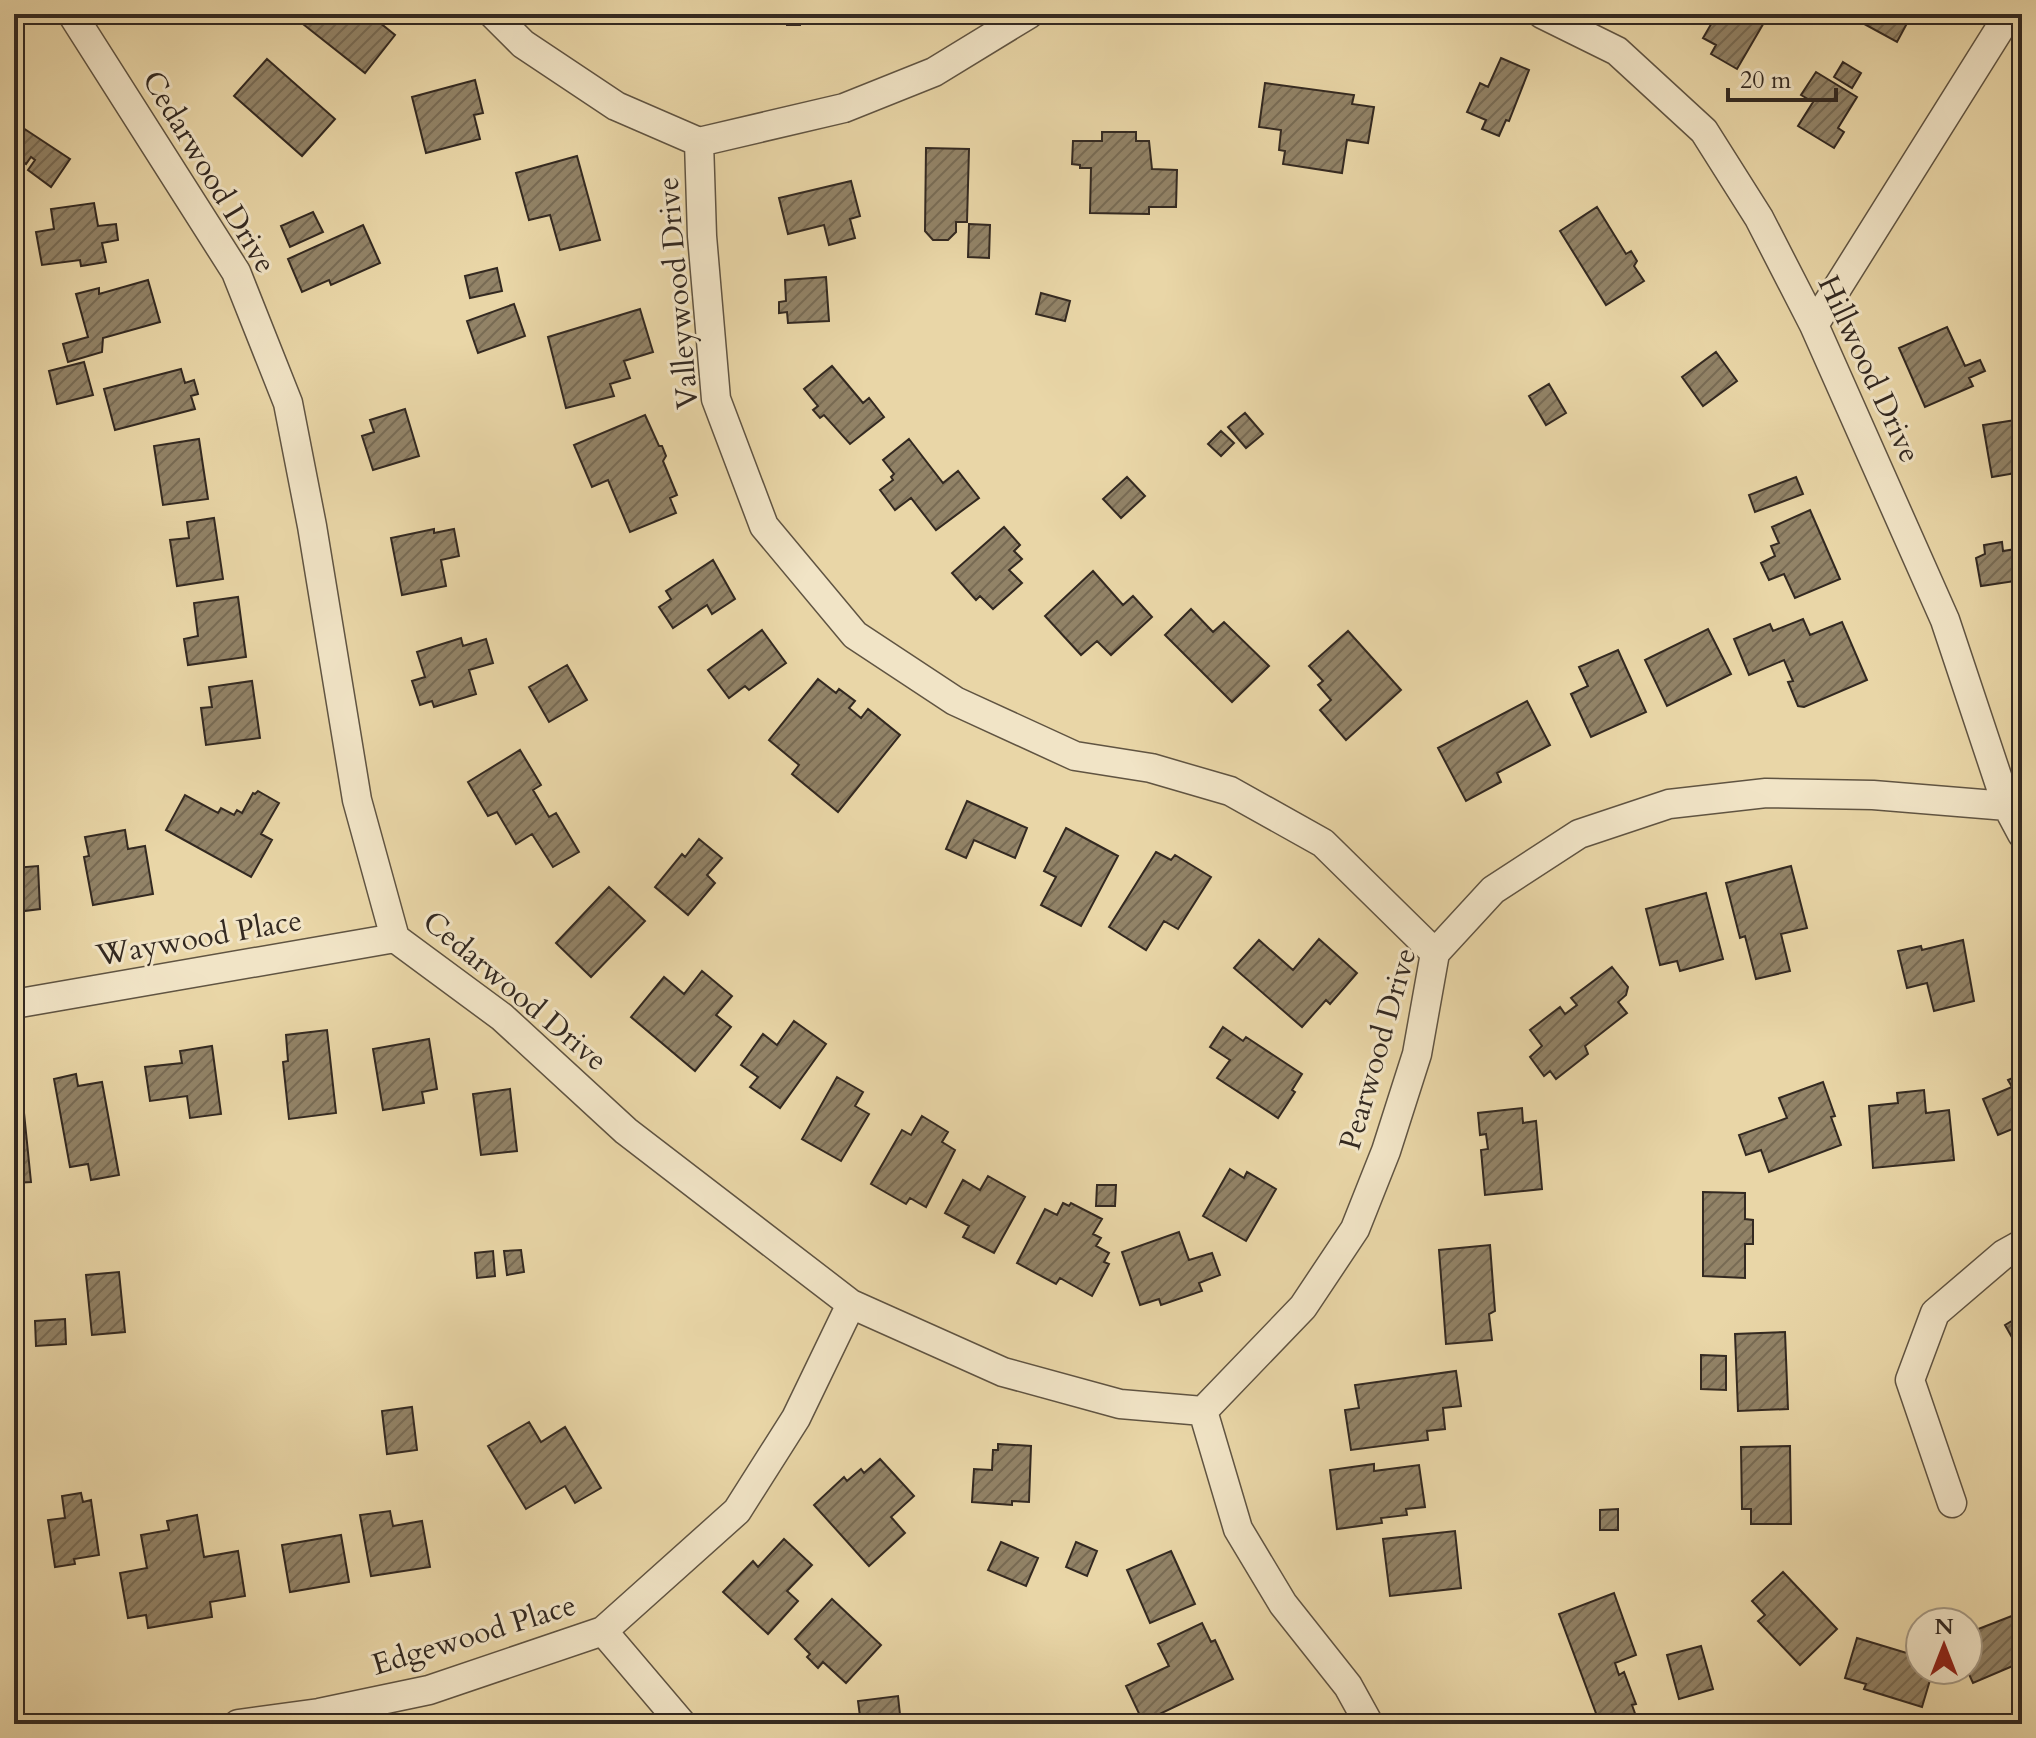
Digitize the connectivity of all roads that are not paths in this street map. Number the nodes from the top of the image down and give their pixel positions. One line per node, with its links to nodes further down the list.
1 (72, 14): 10 (street, Cedarwood Drive)
2 (493, 14): 6 (street)
3 (1029, 14): 6 (street)
4 (1542, 14): 7 (street, Hillwood Drive)
5 (2009, 14): 7 (street)
6 (699, 142): 11 (street, Valleywood Drive)
7 (1814, 325): 8 (street, Hillwood Drive)
8 (2007, 806): 9 (street, Hillwood Drive); 11 (street, Pearwood Drive)
9 (2022, 834)
10 (395, 938): 12 (street, Waywood Place); 14 (street, Cedarwood Drive)
11 (1435, 953): 15 (street, Pearwood Drive)
12 (14, 1004)
13 (2022, 1244): 16 (street)
14 (851, 1304): 15 (street, Cedarwood Drive); 17 (street, Edgewood Place)
15 (1203, 1411): 20 (street)
16 (1952, 1503)
17 (603, 1631): 18 (street, Edgewood Place); 19 (street)
18 (238, 1724)
19 (682, 1724)
20 (1369, 1724)

